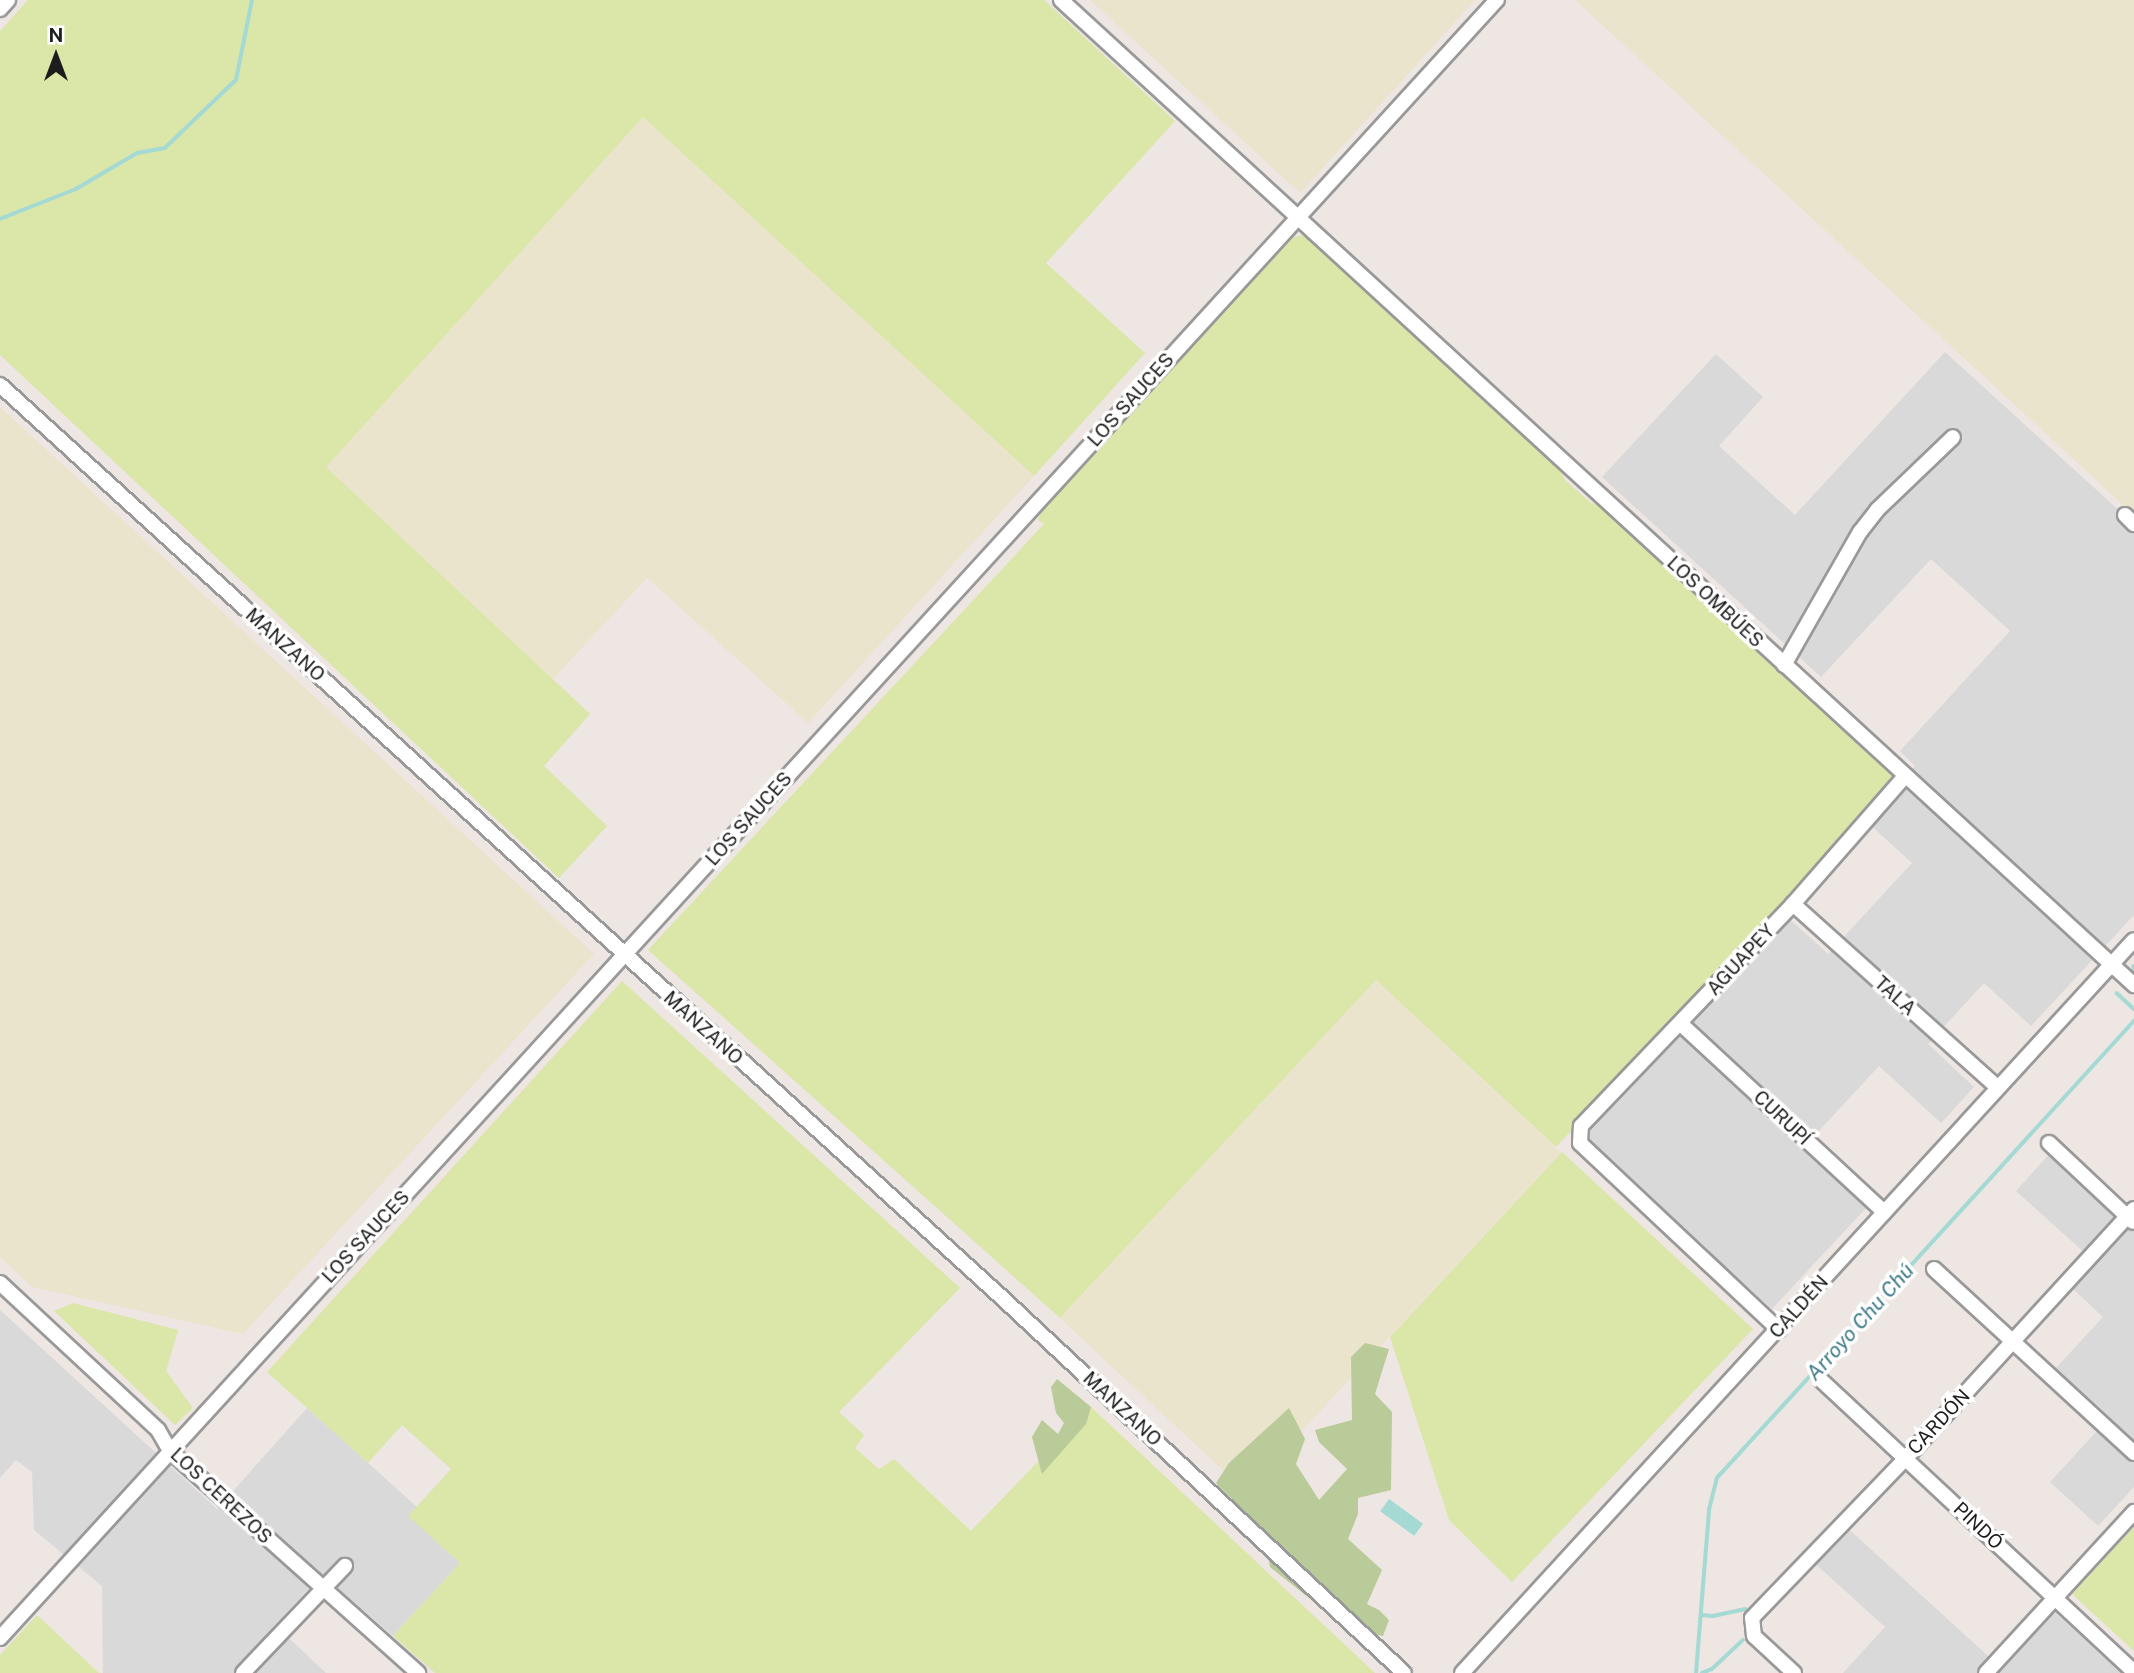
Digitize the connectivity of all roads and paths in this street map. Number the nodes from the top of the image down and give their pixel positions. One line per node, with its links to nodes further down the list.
1 (8, 0): 4 (street)
2 (1061, 0): 5 (street, LOS OMBÚES)
3 (1497, 0): 5 (street, LOS SAUCES)
4 (0, 9)
5 (1297, 218): 8 (street, LOS OMBÚES); 12 (street, LOS SAUCES)
6 (0, 385): 12 (street, MANZANO)
7 (1953, 437): 8 (street)
8 (1784, 665): 9 (street, LOS OMBÚES)
9 (1906, 776): 10 (street, AGUAPEY); 13 (street, LOS OMBÚES)
10 (1793, 904): 15 (street, AGUAPEY); 16 (street, TALA)
11 (2134, 940): 13 (street, CALDÉN)
12 (624, 956): 25 (street, LOS SAUCES); 37 (street, MANZANO)
13 (2112, 964): 14 (street, LOS OMBÚES); 16 (street, CALDÉN)
14 (2134, 985)
15 (1681, 1024): 18 (street, CURUPÍ); 22 (street, AGUAPEY)
16 (1998, 1088): 18 (street, CALDÉN)
17 (2049, 1143): 19 (street)
18 (1884, 1212): 22 (street, CALDÉN)
19 (2132, 1216): 23 (street, CARDÓN)
20 (1934, 1269): 23 (street)
21 (0, 1283): 25 (street, LOS CEREZOS)
22 (1779, 1330): 38 (street, CALDÉN)
23 (2012, 1341): 26 (street); 27 (street, CARDÓN)
24 (1822, 1381): 27 (street, PINDÓ)
25 (170, 1451): 30 (street, LOS CEREZOS); 32 (street, LOS SAUCES)
26 (2134, 1454)
27 (1905, 1459): 31 (street, PINDÓ); 39 (street, CARDÓN)
28 (2134, 1512): 31 (street)
29 (345, 1566): 30 (street)
30 (323, 1589): 35 (street); 36 (street, LOS CEREZOS)
31 (2054, 1597): 34 (street, PINDÓ); 40 (street)
32 (5, 1622): 33 (street, LOS SAUCES)
33 (0, 1638)
34 (2134, 1672)
35 (243, 1673)
36 (418, 1673)
37 (1404, 1673)
38 (1462, 1673)
39 (1794, 1673)
40 (1986, 1673)

